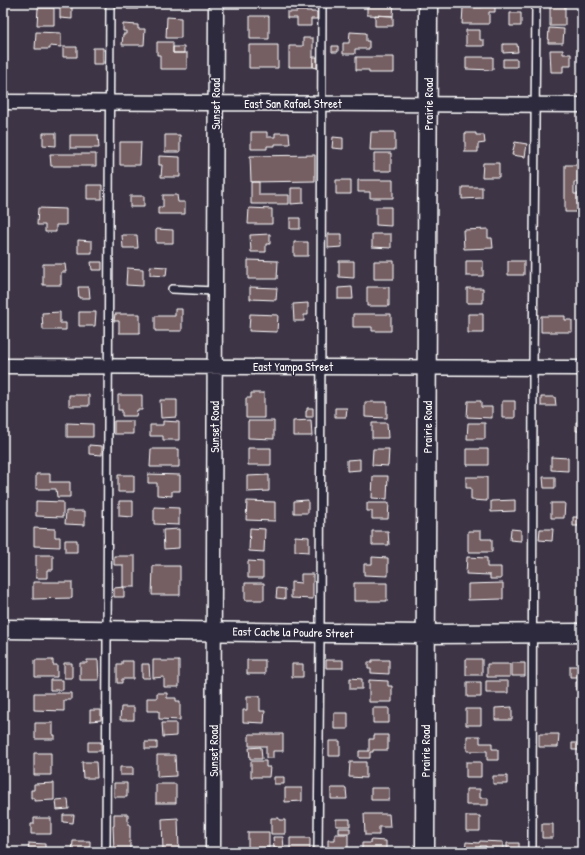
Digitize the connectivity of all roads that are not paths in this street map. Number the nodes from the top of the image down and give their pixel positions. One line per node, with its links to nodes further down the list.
1 (110, 3): 7 (lane)
2 (216, 3): 8 (street, Sunset Road)
3 (322, 3): 9 (lane)
4 (428, 3): 10 (street, Prairie Road)
5 (536, 3): 11 (lane)
6 (3, 102): 7 (street, East San Rafael Street)
7 (110, 102): 8 (street, East San Rafael Street); 16 (lane)
8 (215, 102): 9 (street, East San Rafael Street); 14 (street, Sunset Road)
9 (322, 103): 10 (street, East San Rafael Street); 18 (lane)
10 (428, 103): 11 (street, East San Rafael Street); 19 (street, Prairie Road)
11 (536, 104): 12 (street, East San Rafael Street); 20 (lane)
12 (582, 105)
13 (172, 289): 14 (lane)
14 (214, 291): 17 (street, Sunset Road)
15 (3, 366): 16 (street, East Yampa Street)
16 (108, 366): 17 (street, East Yampa Street); 23 (lane)
17 (214, 366): 18 (street, East Yampa Street); 24 (street, Sunset Road)
18 (321, 366): 19 (street, East Yampa Street); 25 (lane)
19 (427, 367): 20 (street, East Yampa Street); 27 (street, Prairie Road)
20 (534, 368): 21 (street, East Yampa Street); 28 (lane)
21 (582, 368)
22 (3, 629): 23 (street, East Cache la Poudre Street)
23 (107, 630): 24 (street, East Cache la Poudre Street); 29 (lane)
24 (213, 631): 25 (street, East Cache la Poudre Street); 30 (street, Sunset Road)
25 (320, 633): 27 (street, East Cache la Poudre Street); 31 (lane)
26 (582, 633): 28 (street, East Cache la Poudre Street)
27 (426, 634): 28 (street, East Cache la Poudre Street); 32 (street, Prairie Road)
28 (532, 634): 33 (lane)
29 (106, 852)
30 (213, 852)
31 (318, 852)
32 (425, 852)
33 (532, 852)

